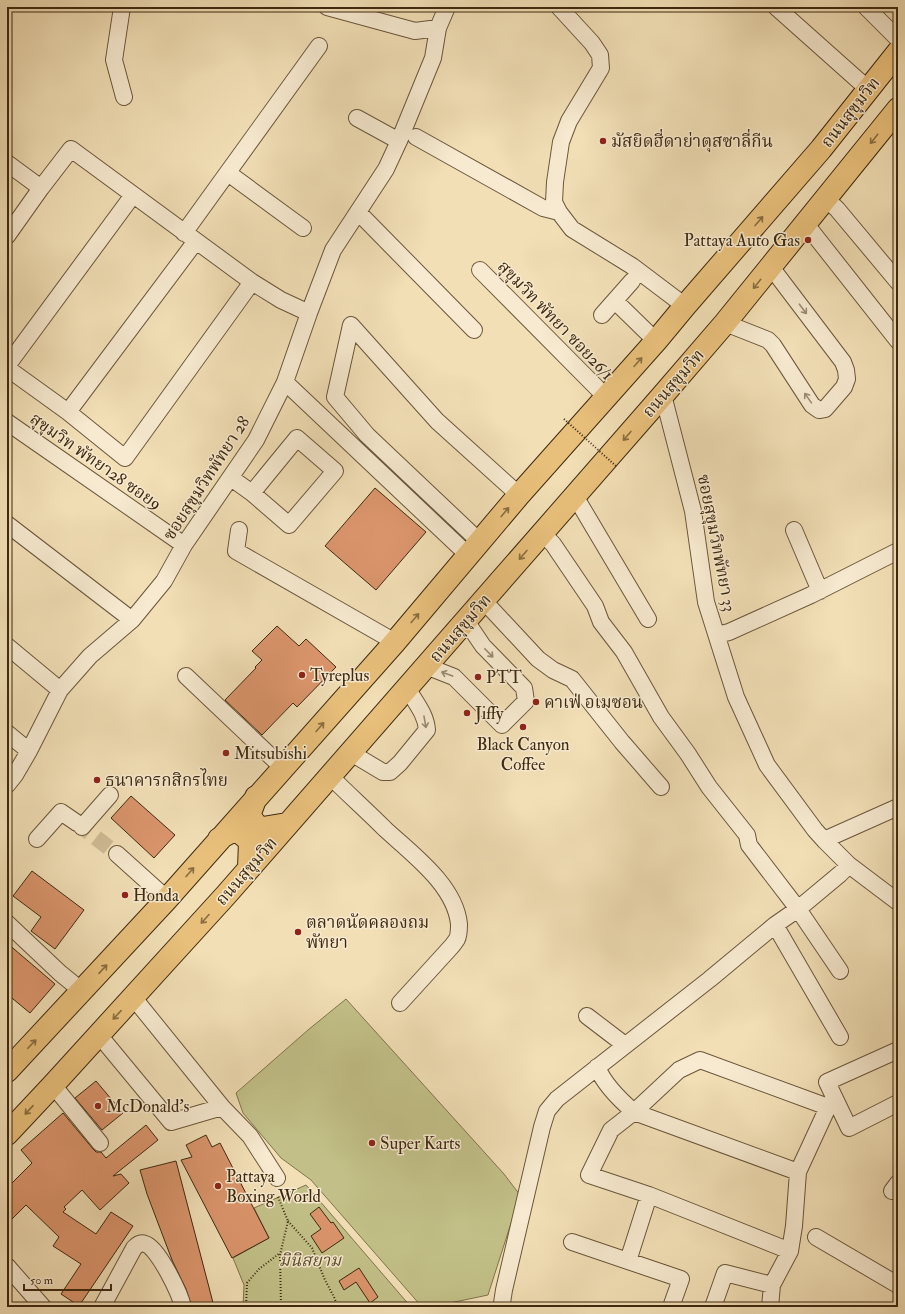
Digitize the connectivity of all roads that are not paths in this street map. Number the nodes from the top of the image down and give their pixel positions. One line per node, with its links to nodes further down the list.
1 (122, 7): 12 (street)
2 (327, 7): 7 (street)
3 (447, 7): 7 (street, ซอยสุขุมวิทพัทยา 28)
4 (559, 7): 23 (street)
5 (776, 7): 11 (street)
6 (866, 7): 8 (street)
7 (438, 28): 16 (street, ซอยสุขุมวิทพัทยา 28)
8 (898, 39)
9 (319, 46): 18 (street)
10 (898, 52): 11 (highway, ถนนสุขุมวิท)
11 (868, 88): 34 (highway, ถนนสุขุมวิท, one-way to 11)
12 (124, 97)
13 (898, 109): 21 (highway, ถนนสุขุมวิท, one-way to 21)
14 (356, 118): 16 (street)
15 (416, 137): 23 (street)
16 (399, 141): 22 (street, ซอยสุขุมวิทพัทยา 28)
17 (7, 163): 19 (street)
18 (228, 173): 25 (street); 27 (street)
19 (40, 188): 20 (street); 26 (street)
20 (133, 195): 27 (street); 41 (street)
21 (826, 199): 24 (highway, ถนนสุขุมวิท); 32 (street)
22 (358, 212): 35 (street, ซอยสุขุมวิทพัทยา 28); 38 (street)
23 (559, 212): 34 (street)
24 (806, 223): 28 (highway, ถนนสุขุมวิท); 40 (street)
25 (303, 228)
26 (7, 236)
27 (190, 237): 31 (street); 45 (street)
28 (771, 267): 37 (highway, ถนนสุขุมวิท, one-way to 37); 37 (street, one-way to 37)
29 (480, 270): 44 (street, สุขุมวิท พัทยา ซอย26/1)
30 (632, 281): 33 (street)
31 (252, 282): 35 (street); 45 (street)
32 (898, 282)
33 (614, 301): 36 (street); 39 (street)
34 (685, 306): 39 (highway, ถนนสุขุมวิท)
35 (309, 313): 42 (street, ซอยสุขุมวิทพัทยา 28)
36 (602, 315)
37 (725, 323): 43 (highway, ถนนสุขุมวิท)
38 (474, 330)
39 (656, 341): 44 (highway, ถนนสุขุมวิท, one-way to 39)
40 (898, 341)
41 (7, 367): 45 (street)
42 (284, 382): 47 (street, ซอยสุขุมวิทพัทยา 28); 56 (street)
43 (663, 395): 50 (highway, ถนนสุขุมวิท, one-way to 50); 63 (street, ซอยสุขุมวิทพัทยา 33)
44 (606, 397): 49 (highway, ถนนสุขุมวิท)
45 (68, 412)
46 (7, 422): 55 (street, สุขุมวิท พัทยา28 ซอย9)
47 (231, 478): 48 (street); 55 (street, ซอยสุขุมวิทพัทยา 28)
48 (252, 493): 48 (street)
49 (518, 496): 56 (highway, ถนนสุขุมวิท, one-way to 49); 56 (street)
50 (575, 496): 54 (highway, ถนนสุขุมวิท); 60 (street)
51 (7, 524): 61 (street)
52 (239, 530): 64 (street)
53 (794, 530): 58 (street)
54 (542, 533): 59 (highway, ถนนสุขุมวิท, one-way to 59); 89 (street)
55 (184, 545): 61 (street, ซอยสุขุมวิทพัทยา 28)
56 (474, 548): 64 (highway, ถนนสุขุมวิท, one-way to 56)
57 (898, 551): 58 (street)
58 (820, 591): 63 (street)
59 (483, 600): 62 (highway, ถนนสุขุมวิท); 76 (street)
60 (648, 619)
61 (132, 620): 69 (street, ซอยสุขุมวิทพัทยา 28)
62 (466, 621): 66 (highway, ถนนสุขุมวิท); 66 (street, one-way to 66)
63 (717, 635): 83 (street, ซอยสุขุมวิทพัทยา 33)
64 (395, 642): 73 (highway, ถนนสุขุมวิท, one-way to 64)
65 (7, 646): 69 (street)
66 (426, 666): 68 (highway, ถนนสุขุมวิท)
67 (186, 676): 73 (street)
68 (407, 688): 72 (highway, ถนนสุขุมวิท); 72 (street, one-way to 72)
69 (60, 690): 71 (street, ซอยสุขุมวิทพัทยา 28)
70 (7, 733): 71 (street)
71 (29, 751): 75 (street, ซอยสุขุมวิทพัทยา 28)
72 (351, 753): 74 (highway, ถนนสุขุมวิท)
73 (283, 768): 78 (highway, ถนนสุขุมวิท)
74 (330, 776): 80 (highway, ถนนสุขุมวิท); 95 (street)
75 (7, 785)
76 (661, 787)
77 (110, 795): 82 (street)
78 (256, 797): 80 (highway); 81 (highway, ถนนสุขุมวิท)
79 (898, 808): 83 (street)
80 (287, 824): 86 (highway, ถนนสุขุมวิท)
81 (219, 839): 86 (highway); 87 (highway, ถนนสุขุมวิท, one-way to 81)
82 (37, 840)
83 (824, 840): 85 (street, ซอยสุขุมวิทพัทยา 33)
84 (117, 854): 87 (street)
85 (849, 865): 88 (street, ซอยสุขุมวิทพัทยา 33); 89 (street)
86 (249, 868): 94 (highway, ถนนสุขุมวิท, one-way to 94)
87 (167, 899): 93 (highway, ถนนสุขุมวิท, one-way to 87)
88 (897, 899)
89 (798, 909): 91 (street); 92 (street)
90 (7, 923): 93 (street)
91 (775, 925): 98 (street); 99 (street)
92 (840, 971)
93 (82, 991): 102 (highway, ถนนสุขุมวิท, one-way to 93)
94 (133, 997): 97 (highway, ถนนสุขุมวิท, one-way to 97); 105 (street)
95 (400, 1003)
96 (587, 1016): 99 (street)
97 (99, 1035): 103 (highway, ถนนสุขุมวิท); 105 (street)
98 (840, 1037)
99 (625, 1045): 101 (street)
100 (898, 1050): 104 (street)
101 (597, 1067): 106 (street); 122 (street)
102 (7, 1071)
103 (52, 1085): 107 (highway, ถนนสุขุมวิท, one-way to 107); 108 (street)
104 (898, 1103)
105 (222, 1108): 110 (street)
106 (634, 1112): 109 (street); 109 (street); 111 (street)
107 (7, 1134)
108 (100, 1143)
109 (798, 1172): 114 (street)
110 (277, 1178)
111 (649, 1195): 114 (street); 115 (street)
112 (816, 1237): 118 (street)
113 (572, 1242): 115 (street)
114 (790, 1250): 117 (street)
115 (628, 1261): 123 (street)
116 (7, 1266): 119 (street)
117 (772, 1285): 124 (street); 125 (street)
118 (898, 1285)
119 (43, 1307)
120 (102, 1307): 121 (street)
121 (183, 1307)
122 (504, 1307)
123 (671, 1307)
124 (713, 1307)
125 (770, 1307)

